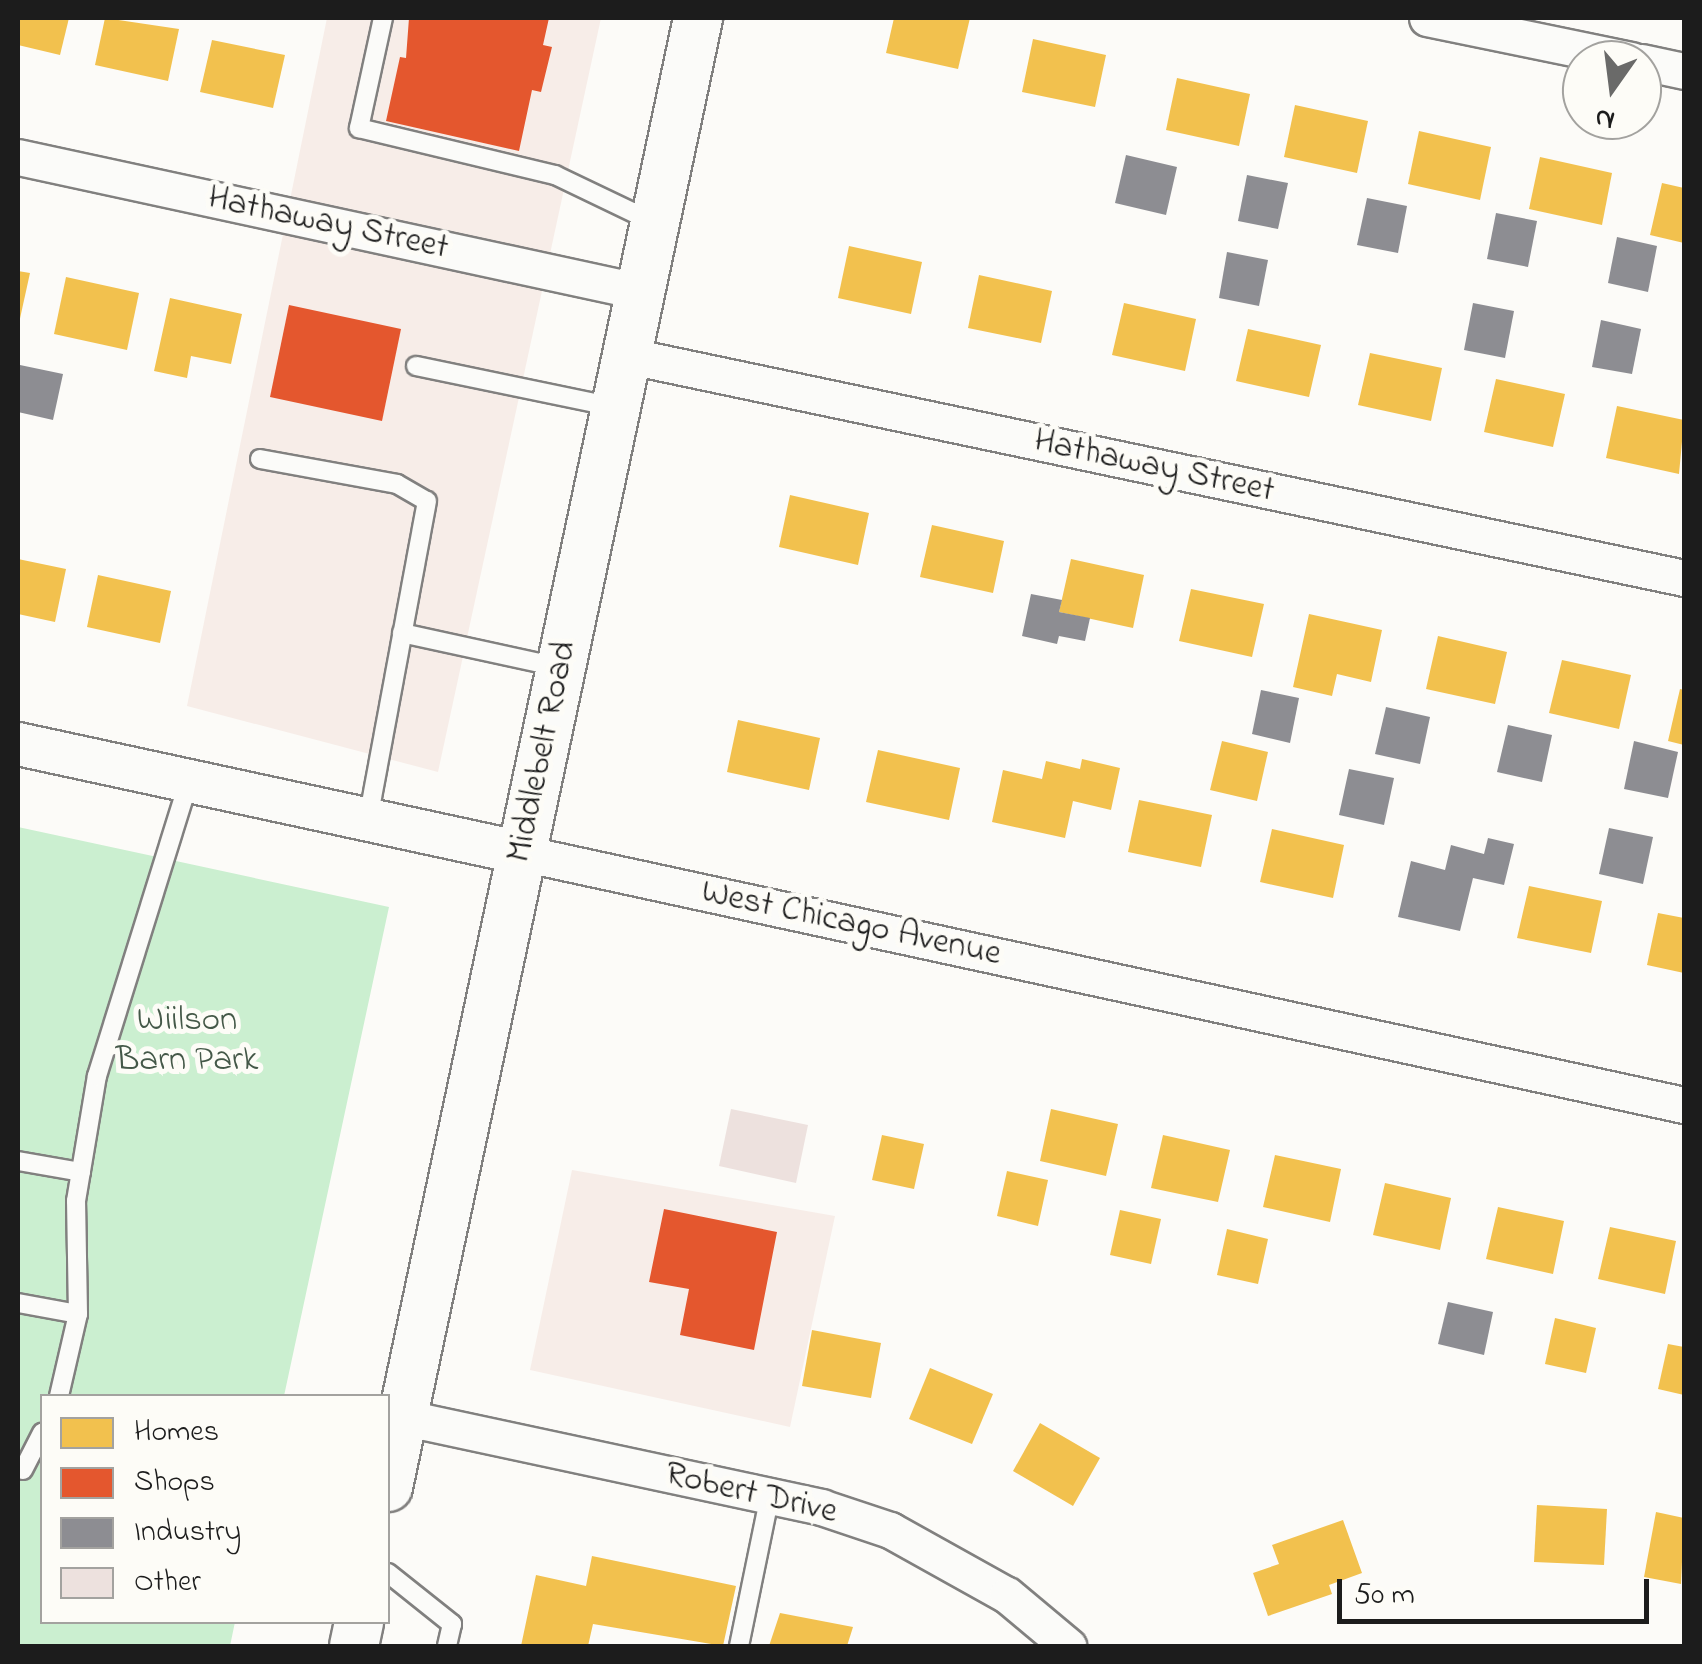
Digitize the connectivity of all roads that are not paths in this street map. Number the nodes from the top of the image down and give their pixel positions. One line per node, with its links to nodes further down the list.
1 (383, 18): 6 (lane)
2 (698, 18): 6 (main road, Middlebelt Road)
3 (1427, 18): 4 (street)
4 (1562, 46)
5 (18, 157): 7 (street, Hathaway Street)
6 (653, 222): 7 (main road, Middlebelt Road)
7 (638, 291): 8 (main road, Middlebelt Road)
8 (625, 354): 10 (main road, Middlebelt Road); 12 (street, Hathaway Street)
9 (416, 366): 10 (lane)
10 (614, 407): 14 (main road, Middlebelt Road)
11 (260, 458): 13 (lane)
12 (1684, 578)
13 (402, 632): 14 (lane); 17 (lane)
14 (560, 668): 18 (main road, Middlebelt Road)
15 (18, 744): 16 (street, West Chicago Avenue)
16 (190, 781): 17 (street, West Chicago Avenue); 21 (lane)
17 (368, 820): 18 (street, West Chicago Avenue)
18 (522, 853): 19 (street, West Chicago Avenue); 25 (main road, Middlebelt Road)
19 (1684, 1104)
20 (18, 1160): 21 (lane)
21 (81, 1172): 23 (lane)
22 (18, 1303): 23 (lane)
23 (78, 1314): 24 (lane)
24 (59, 1394)
25 (402, 1416): 28 (main road, Middlebelt Road); 29 (street, Robert Drive)
26 (40, 1437): 27 (lane)
27 (23, 1470)
28 (390, 1478)
29 (770, 1496): 32 (lane); 33 (street, Robert Drive)
30 (390, 1575): 31 (lane)
31 (447, 1646)
32 (739, 1646)
33 (1068, 1646)

